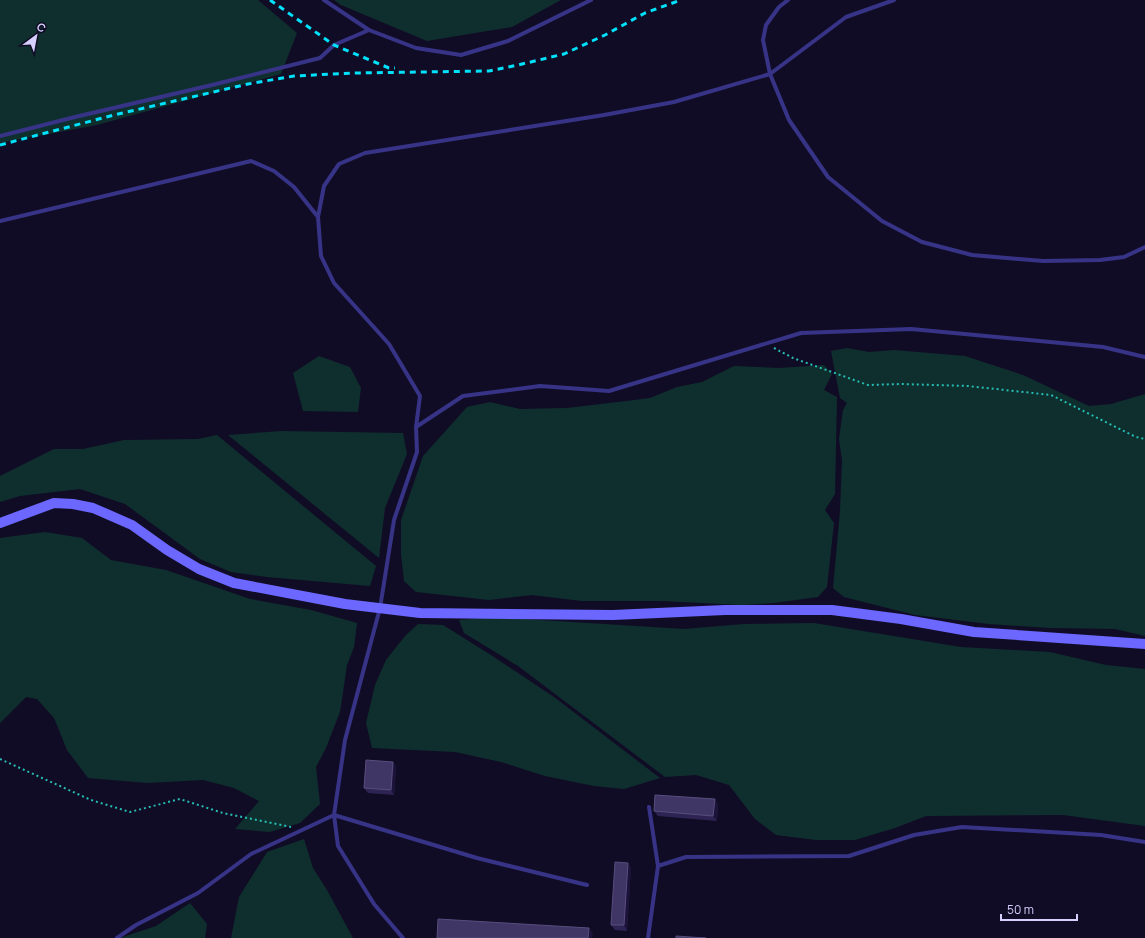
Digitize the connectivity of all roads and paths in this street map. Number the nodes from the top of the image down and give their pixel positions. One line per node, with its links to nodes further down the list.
1 (324, 0): 5 (lane)
2 (591, 0): 5 (lane)
3 (788, 0): 6 (lane)
4 (894, 0): 6 (lane)
5 (368, 30): 7 (lane)
6 (770, 74): 8 (lane); 10 (lane)
7 (0, 136)
8 (318, 217): 9 (lane); 13 (lane)
9 (0, 221)
10 (1145, 248)
11 (766, 344): 12 (lane); 13 (lane); 14 (path)
12 (1145, 357)
13 (416, 427): 16 (lane)
14 (1145, 439)
15 (0, 523): 16 (street)
16 (380, 608): 17 (street); 20 (lane)
17 (1145, 644)
18 (0, 759): 21 (path)
19 (650, 807): 23 (lane)
20 (334, 815): 21 (lane); 24 (lane); 26 (lane)
21 (303, 830): 25 (lane)
22 (1145, 842): 23 (lane)
23 (658, 866): 27 (lane)
24 (587, 885)
25 (117, 938)
26 (404, 938)
27 (648, 938)

